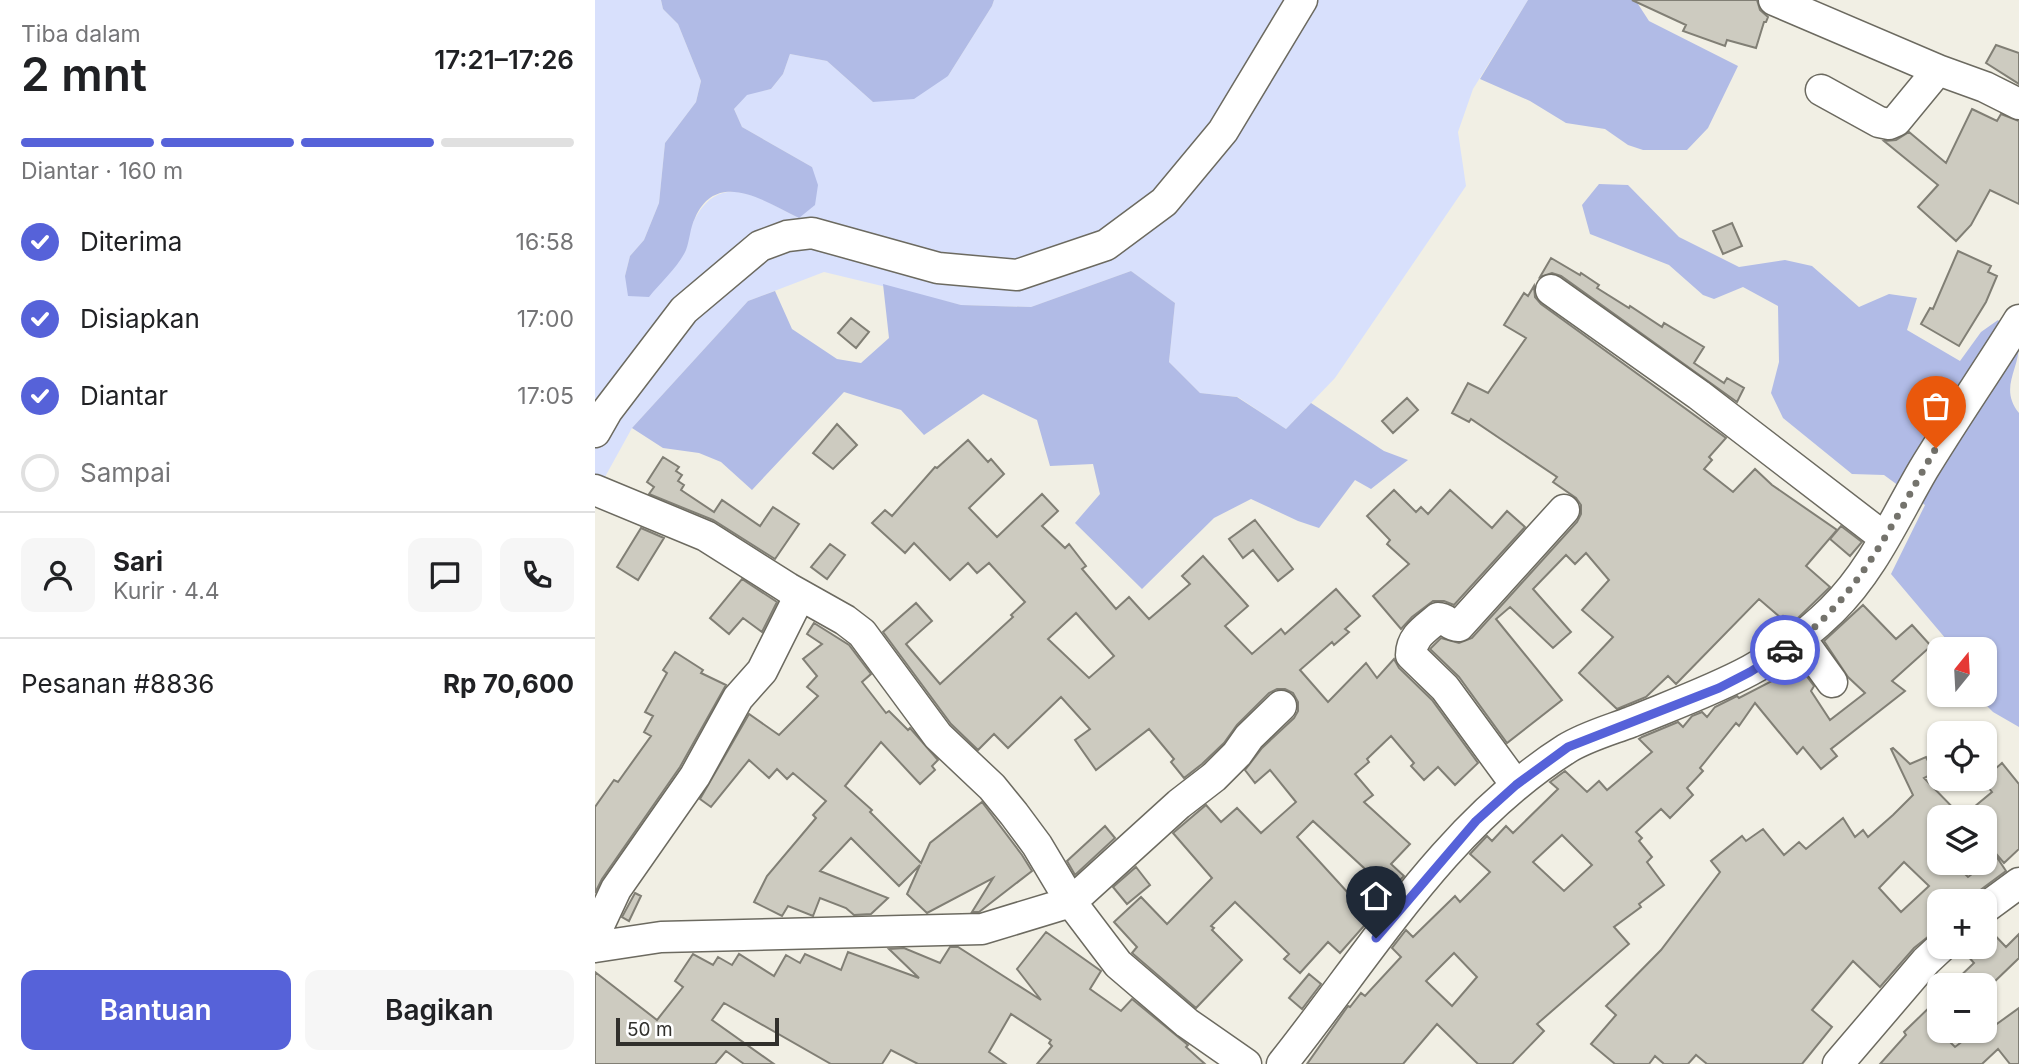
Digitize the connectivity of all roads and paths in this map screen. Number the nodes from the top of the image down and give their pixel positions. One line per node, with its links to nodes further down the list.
1 (1302, 0): 8 (street)
2 (1774, 0): 3 (street)
3 (1938, 70): 4 (street); 5 (street)
4 (1821, 90)
5 (2019, 104)
6 (1551, 290): 11 (street)
7 (2019, 320): 11 (street)
8 (595, 432)
9 (595, 490): 12 (street)
10 (1565, 510): 16 (street)
11 (1885, 538): 13 (street)
12 (800, 595): 19 (street); 20 (street)
13 (1801, 639): 14 (street); 16 (street)
14 (1832, 682)
15 (1281, 706): 19 (street)
16 (1516, 785): 24 (street)
17 (2019, 883): 18 (street)
18 (1997, 899)
19 (1071, 902): 21 (street); 23 (street)
20 (595, 934)
21 (595, 947)
22 (1928, 959): 25 (street)
23 (1246, 1064)
24 (1282, 1064)
25 (1838, 1064)

